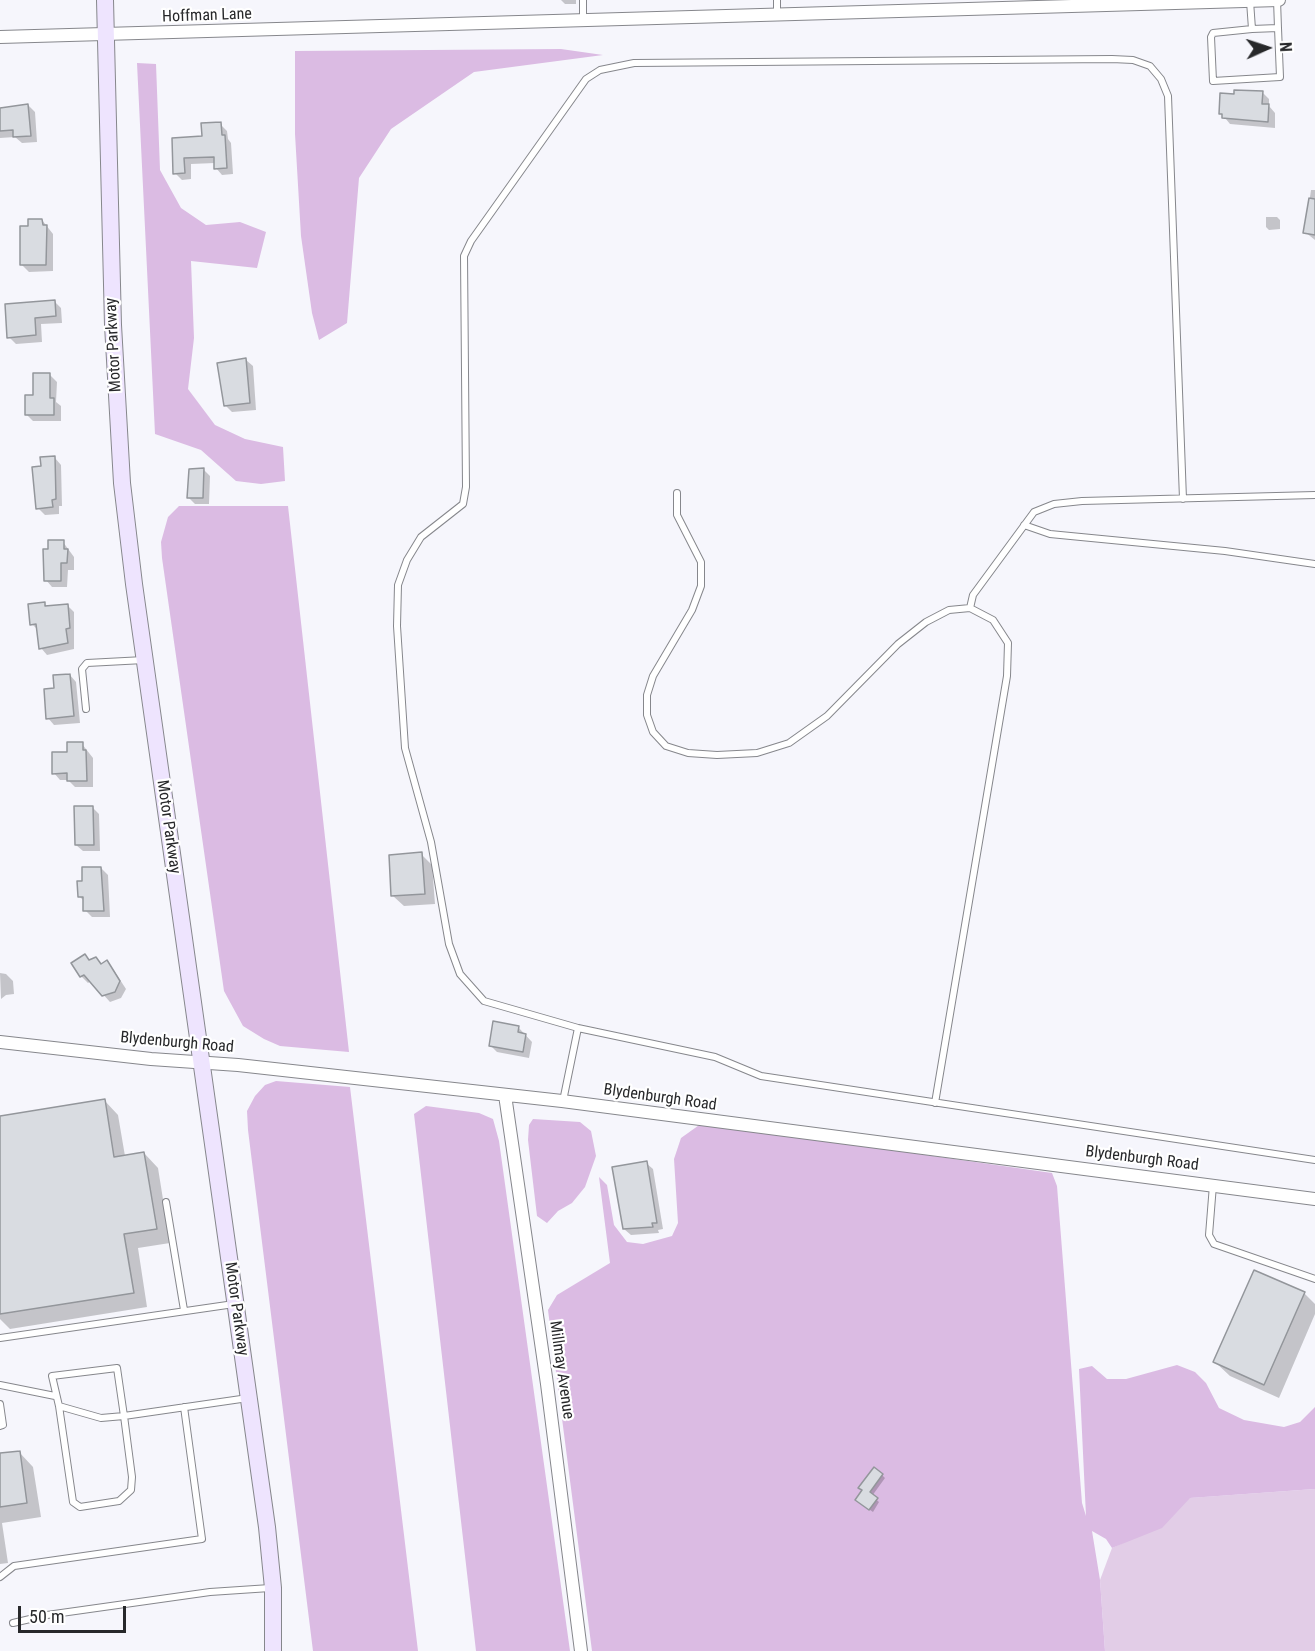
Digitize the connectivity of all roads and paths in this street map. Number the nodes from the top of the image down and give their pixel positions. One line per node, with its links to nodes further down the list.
1 (105, 0): 11 (main road, Motor Parkway)
2 (583, 0): 8 (lane)
3 (777, 0): 7 (lane)
4 (1278, 0): 5 (street, Hoffman Lane); 9 (lane)
5 (1250, 1): 6 (street, Hoffman Lane); 10 (lane)
6 (993, 4): 7 (street, Hoffman Lane)
7 (777, 14): 8 (street, Hoffman Lane)
8 (584, 21): 11 (street, Hoffman Lane)
9 (1278, 28): 10 (lane); 10 (lane)
10 (1252, 29)
11 (106, 35): 12 (street, Hoffman Lane); 19 (main road, Motor Parkway)
12 (0, 37)
13 (677, 493): 18 (lane)
14 (1315, 495): 15 (lane)
15 (1183, 499): 16 (lane); 21 (lane)
16 (1024, 525): 17 (lane); 18 (lane)
17 (1315, 564)
18 (970, 608): 26 (lane)
19 (145, 660): 20 (lane); 23 (main road, Motor Parkway)
20 (86, 709)
21 (578, 1028): 25 (lane); 26 (lane)
22 (0, 1042): 23 (street, Blydenburgh Road)
23 (201, 1063): 24 (street, Blydenburgh Road); 32 (main road, Motor Parkway)
24 (505, 1095): 25 (street, Blydenburgh Road); 47 (street, Millmay Avenue)
25 (562, 1101): 28 (street, Blydenburgh Road)
26 (935, 1103): 27 (lane)
27 (1315, 1160)
28 (1214, 1184): 29 (street, Blydenburgh Road); 31 (lane)
29 (1315, 1199)
30 (166, 1202): 33 (lane)
31 (1315, 1279)
32 (235, 1304): 33 (lane); 37 (main road, Motor Parkway)
33 (184, 1310): 34 (lane)
34 (0, 1338)
35 (0, 1385): 36 (lane)
36 (55, 1396): 39 (lane); 41 (lane)
37 (248, 1398): 40 (lane); 44 (main road, Motor Parkway)
38 (0, 1404): 42 (lane)
39 (59, 1406): 41 (lane); 41 (lane)
40 (184, 1407): 41 (lane); 43 (lane)
41 (124, 1416)
42 (0, 1426)
43 (0, 1577)
44 (273, 1588): 45 (lane); 46 (main road, Motor Parkway)
45 (13, 1623)
46 (273, 1651)
47 (580, 1651)

